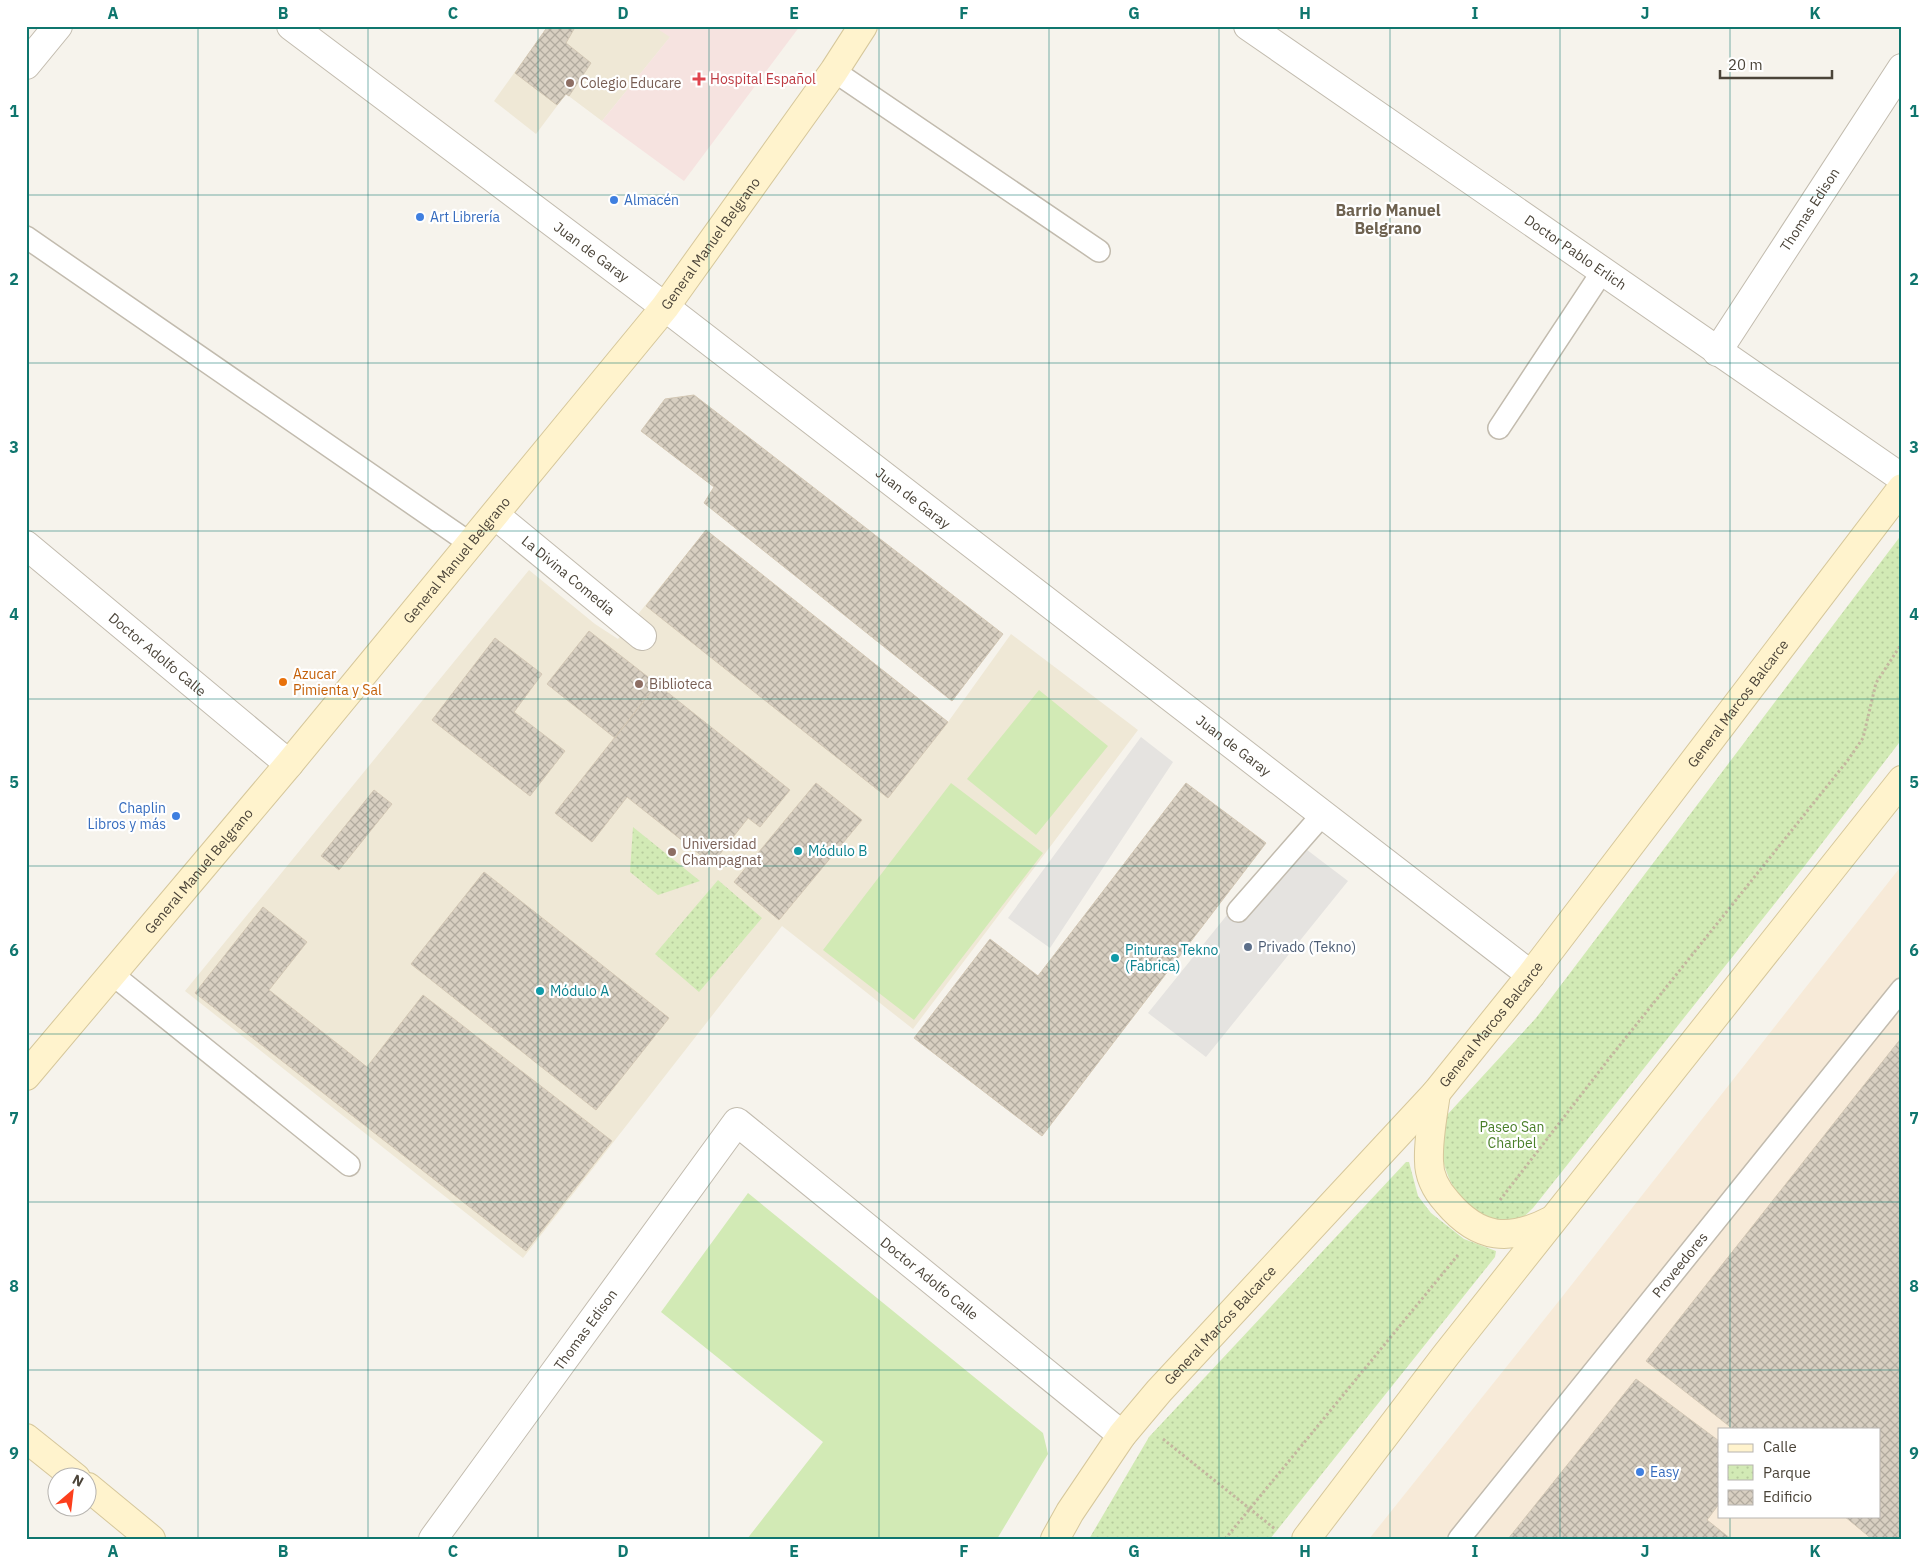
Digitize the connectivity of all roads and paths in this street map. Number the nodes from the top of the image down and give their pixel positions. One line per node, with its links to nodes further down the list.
1 (58, 26): 5 (street)
2 (291, 26): 11 (street, Juan de Garay)
3 (863, 26): 7 (main road, General Manuel Belgrano)
4 (1248, 26): 10 (street, Doctor Pablo Erlich)
5 (26, 65)
6 (1902, 68): 12 (street, Thomas Edison)
7 (834, 72): 9 (lane); 11 (main road, General Manuel Belgrano)
8 (26, 237): 17 (lane)
9 (1099, 251)
10 (1602, 272): 12 (street, Doctor Pablo Erlich); 13 (lane)
11 (666, 307): 16 (main road, General Manuel Belgrano); 23 (street, Juan de Garay)
12 (1717, 352): 14 (street, Doctor Pablo Erlich)
13 (1499, 428)
14 (1902, 478)
15 (1902, 488): 26 (main road, General Marcos Balcarce)
16 (495, 515): 17 (main road, General Manuel Belgrano); 19 (street, La Divina Comedia)
17 (472, 544): 21 (main road, General Manuel Belgrano)
18 (26, 545): 21 (street, Doctor Adolfo Calle)
19 (642, 636)
20 (1902, 643): 33 (path)
21 (290, 764): 25 (main road, General Manuel Belgrano)
22 (1902, 780): 32 (main road)
23 (1323, 814): 24 (lane); 26 (street, Juan de Garay)
24 (1238, 911)
25 (112, 974): 28 (main road, General Manuel Belgrano); 31 (lane)
26 (1531, 975): 29 (main road, General Marcos Balcarce)
27 (1902, 989): 44 (lane, Proveedores)
28 (26, 1076)
29 (1436, 1093): 33 (main road); 34 (main road, General Marcos Balcarce)
30 (737, 1122): 34 (street, Doctor Adolfo Calle); 41 (street, Thomas Edison)
31 (349, 1166)
32 (1554, 1218): 33 (main road); 39 (main road)
33 (1478, 1229): 38 (path)
34 (1129, 1427): 38 (path); 42 (main road, General Marcos Balcarce)
35 (26, 1438): 36 (main road)
36 (64, 1468)
37 (98, 1495): 40 (main road)
38 (1249, 1509): 39 (path); 43 (path)
39 (1293, 1536)
40 (151, 1539)
41 (433, 1539)
42 (1055, 1539)
43 (1225, 1539)
44 (1459, 1539)

